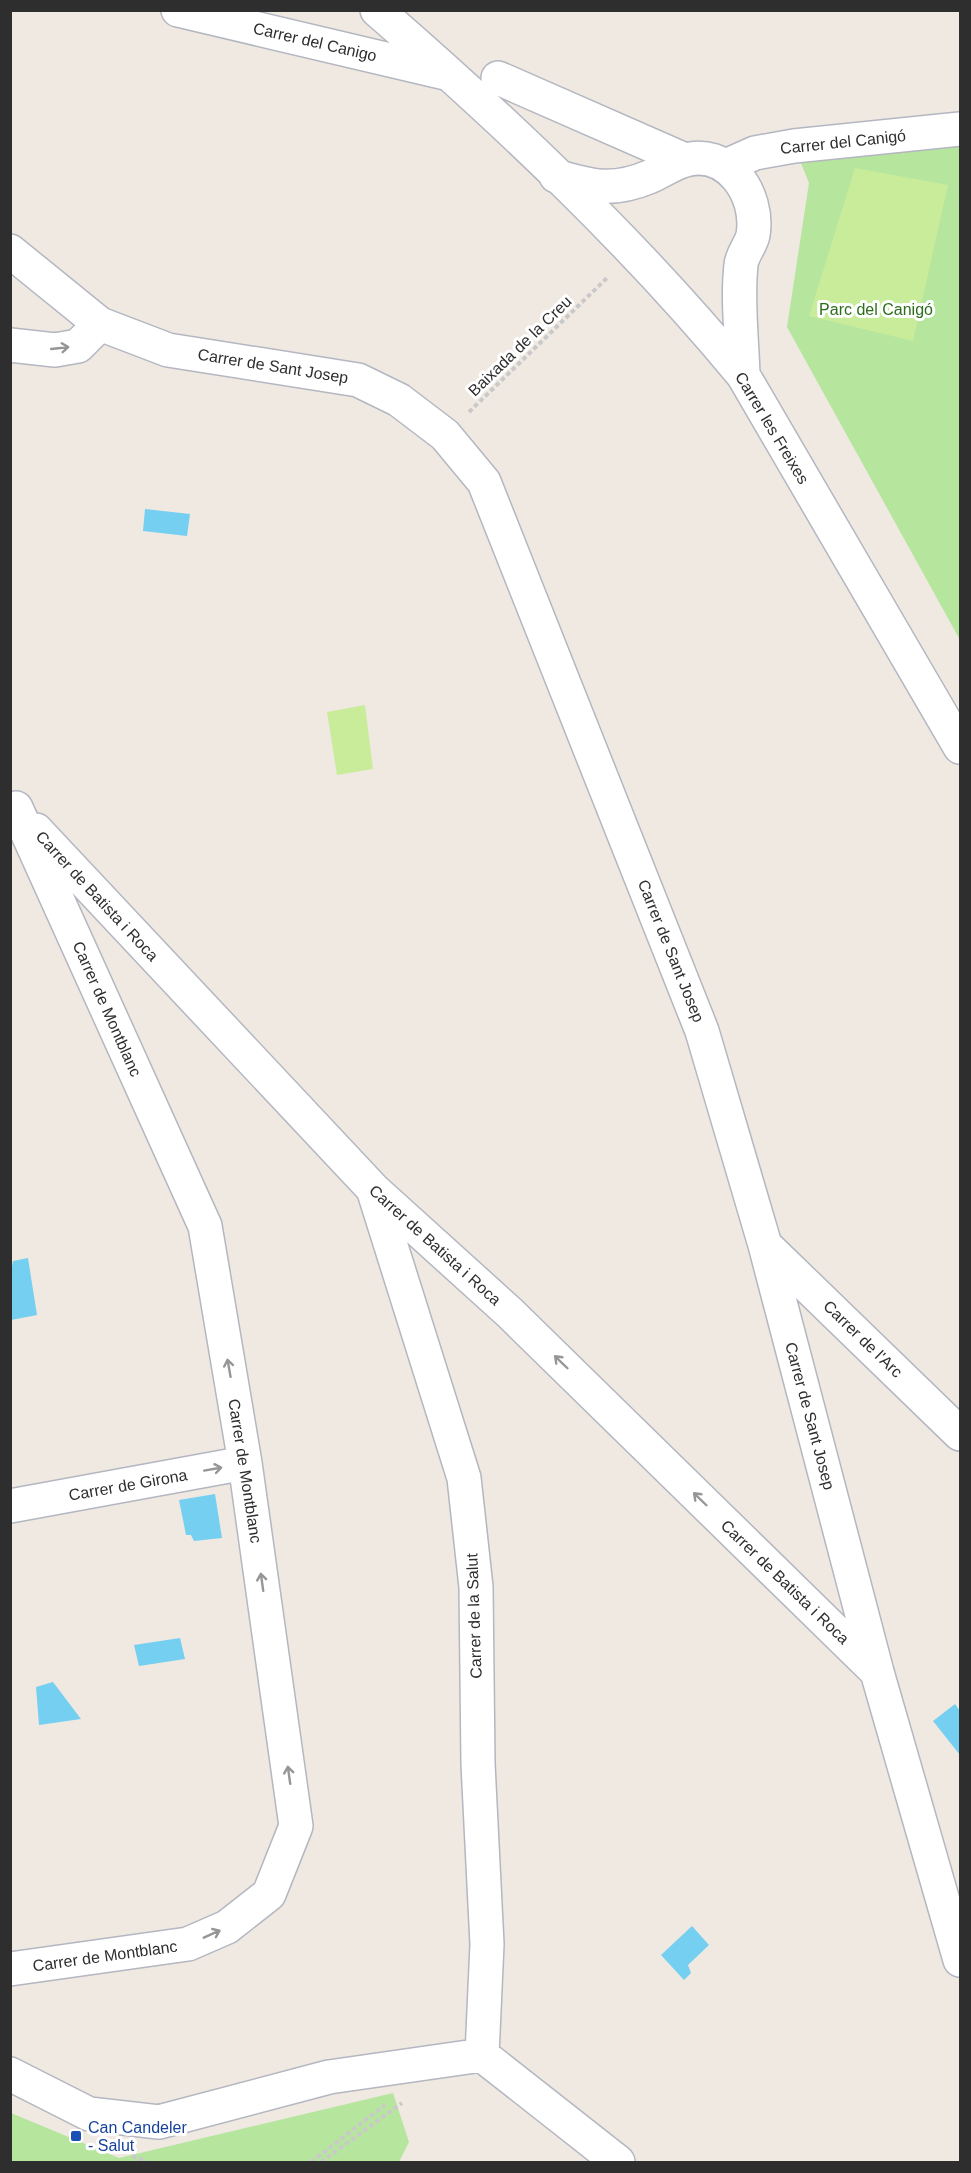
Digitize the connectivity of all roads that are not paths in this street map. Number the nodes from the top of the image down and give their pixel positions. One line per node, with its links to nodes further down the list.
1 (178, 10): 3 (street, Carrer del Canigo)
2 (377, 10): 3 (street, Carrer les Freixes)
3 (452, 75): 8 (street, Carrer les Freixes)
4 (498, 78): 6 (street)
5 (960, 129): 7 (street, Carrer del Canigó)
6 (685, 160): 7 (street); 8 (street)
7 (728, 165): 12 (street)
8 (554, 175): 12 (street, Carrer les Freixes)
9 (10, 251): 10 (street, Carrer de Sant Josep)
10 (100, 324): 11 (street, one-way to 10); 16 (street, Carrer de Sant Josep)
11 (10, 345)
12 (743, 375): 13 (street, Carrer les Freixes)
13 (960, 747)
14 (13, 805): 15 (street, Carrer de Batista i Roca); 18 (street, Carrer de Montblanc, one-way to 14)
15 (374, 1190): 20 (street, Carrer de Batista i Roca, one-way to 15); 23 (street, Carrer de la Salut)
16 (765, 1245): 17 (street, Carrer de l'Arc); 20 (street, Carrer de Sant Josep)
17 (960, 1434)
18 (245, 1463): 19 (street, Carrer de Girona, one-way to 18); 22 (street, Carrer de Montblanc, one-way to 18)
19 (10, 1506)
20 (877, 1672): 21 (street, Carrer de Sant Josep)
21 (960, 1960)
22 (10, 1970)
23 (482, 2055): 24 (street); 25 (street)
24 (10, 2074)
25 (618, 2163)

